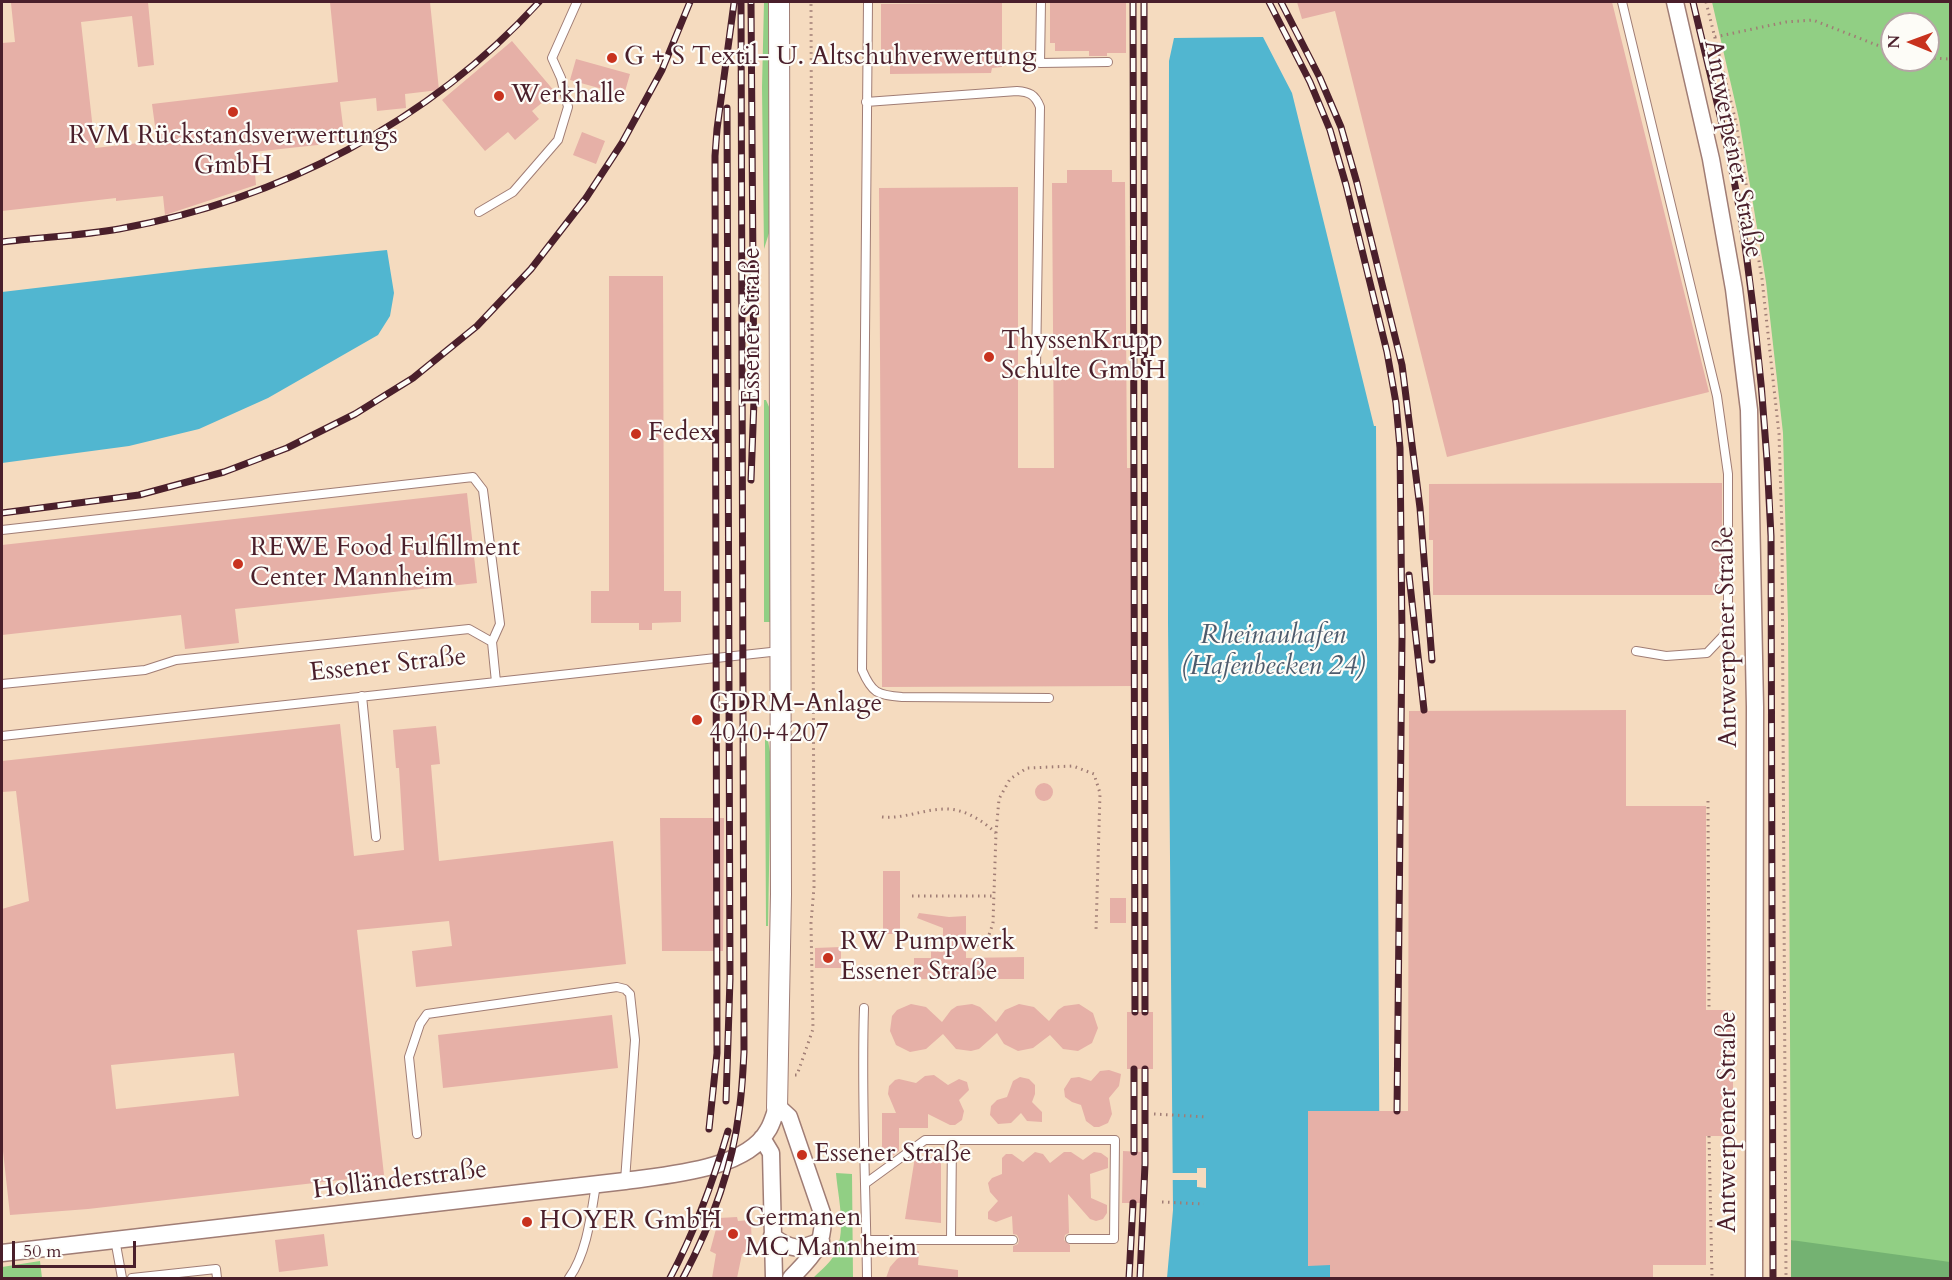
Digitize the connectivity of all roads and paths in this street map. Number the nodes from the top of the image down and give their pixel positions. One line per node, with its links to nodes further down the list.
1 (577, 2): 12 (lane)
2 (779, 2): 16 (street, Essener Straße)
3 (810, 2): 33 (path)
4 (868, 2): 11 (lane)
5 (1041, 2): 10 (lane)
6 (1622, 2): 17 (lane)
7 (1675, 2): 62 (street, Antwerpener Straße)
8 (1714, 37): 9 (path)
9 (1880, 46)
10 (1108, 62)
11 (866, 102): 13 (lane); 21 (lane)
12 (479, 213)
13 (1036, 368)
14 (2, 530): 15 (lane)
15 (492, 642): 18 (lane); 19 (lane)
16 (780, 651): 18 (lane, Essener Straße); 33 (street, Essener Straße)
17 (1636, 651)
18 (496, 682): 20 (lane, Essener Straße)
19 (2, 684)
20 (362, 696): 22 (lane, Essener Straße); 26 (lane)
21 (1049, 698)
22 (2, 736)
23 (1708, 801): 32 (path)
24 (882, 817): 25 (path)
25 (996, 833): 28 (path); 29 (path)
26 (376, 837)
27 (912, 896): 28 (path)
28 (994, 896): 30 (path)
29 (1096, 931)
30 (966, 945)
31 (864, 1008): 42 (lane)
32 (1710, 1010)
33 (778, 1074): 34 (street, Essener Straße)
34 (777, 1107): 39 (street, Holländerstraße); 52 (street)
35 (1154, 1114): 36 (path)
36 (1207, 1117)
37 (417, 1134): 41 (lane)
38 (1710, 1136): 61 (path)
39 (762, 1138): 41 (street, Holländerstraße); 46 (street)
40 (952, 1140): 42 (lane); 48 (lane); 50 (lane)
41 (626, 1181): 43 (street, Holländerstraße)
42 (866, 1183): 49 (lane)
43 (596, 1184): 47 (street, Holländerstraße); 57 (lane)
44 (1162, 1203): 45 (path)
45 (1204, 1204)
46 (772, 1236): 52 (street); 58 (street)
47 (115, 1239): 53 (street, Holländerstraße); 54 (lane)
48 (1070, 1239)
49 (866, 1240): 50 (lane); 60 (lane)
50 (951, 1240): 51 (lane)
51 (1012, 1240)
52 (821, 1241): 59 (street)
53 (2, 1253)
54 (122, 1278)
55 (132, 1278): 56 (lane)
56 (217, 1278)
57 (569, 1278)
58 (774, 1278)
59 (791, 1278)
60 (867, 1278)
61 (1712, 1278)
62 (1754, 1278)

